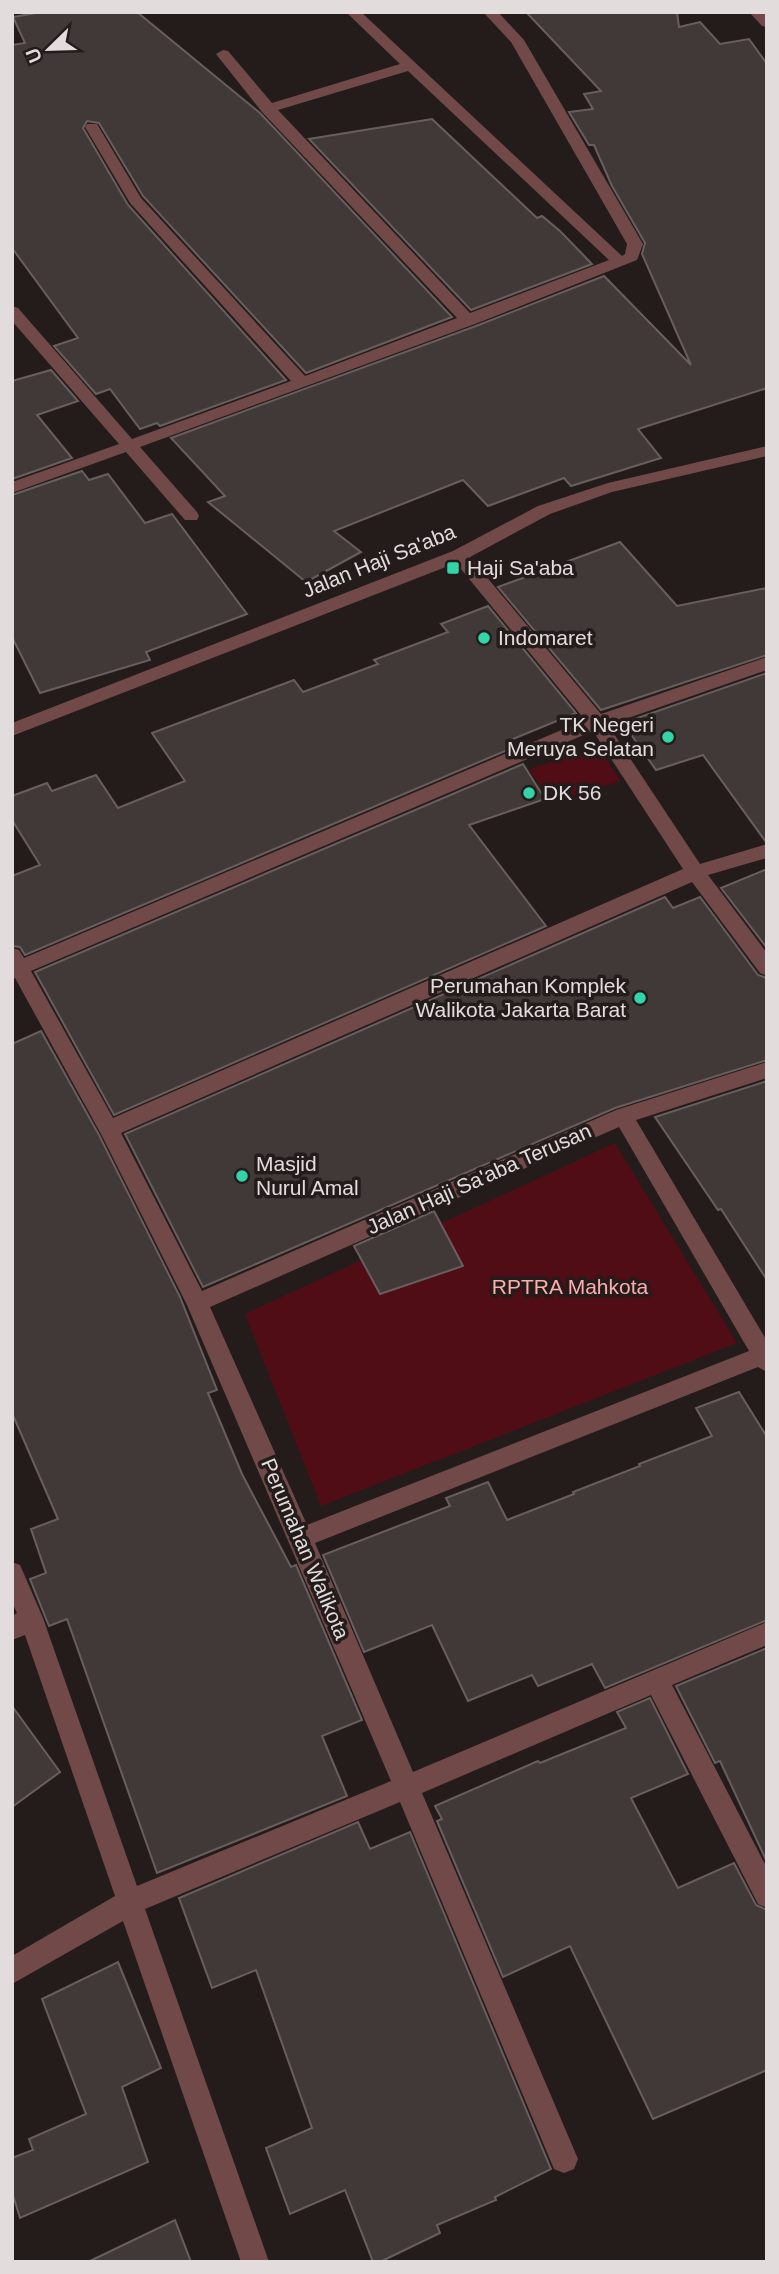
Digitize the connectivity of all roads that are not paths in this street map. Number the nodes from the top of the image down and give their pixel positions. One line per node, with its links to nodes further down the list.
1 (353, 12): 6 (street)
2 (490, 12): 9 (street)
3 (756, 12): 4 (street)
4 (767, 23)
5 (223, 54): 7 (street)
6 (409, 66): 7 (street); 9 (street)
7 (267, 109): 11 (street)
8 (92, 127): 12 (street)
9 (621, 263): 11 (street)
10 (12, 311): 13 (street)
11 (469, 321): 12 (street)
12 (302, 383): 13 (street)
13 (129, 447): 15 (street); 16 (street)
14 (767, 451): 17 (street, Jalan Haji Sa'aba)
15 (12, 488)
16 (191, 516)
17 (459, 555): 19 (street); 20 (street, Jalan Haji Sa'aba)
18 (767, 663): 19 (street)
19 (597, 722): 22 (street); 23 (street)
20 (12, 730)
21 (767, 851): 22 (street)
22 (695, 872): 24 (street); 27 (street)
23 (15, 964): 27 (street, Perumahan Walikota)
24 (767, 968)
25 (767, 1070): 26 (street, Jalan Haji Sa'aba Terusan)
26 (623, 1116): 28 (street, Jalan Haji Sa'aba Terusan); 29 (street)
27 (109, 1129): 28 (street, Perumahan Walikota)
28 (197, 1303): 30 (street, Perumahan Walikota)
29 (765, 1359): 30 (street)
30 (301, 1538): 35 (street, Perumahan Walikota)
31 (12, 1573): 32 (street)
32 (21, 1623): 37 (street)
33 (767, 1633): 34 (street)
34 (656, 1681): 35 (street); 36 (street)
35 (406, 1787): 37 (street); 39 (street, Perumahan Walikota)
36 (767, 1895)
37 (130, 1902): 38 (street); 40 (street)
38 (12, 1971)
39 (564, 2159)
40 (255, 2262)

